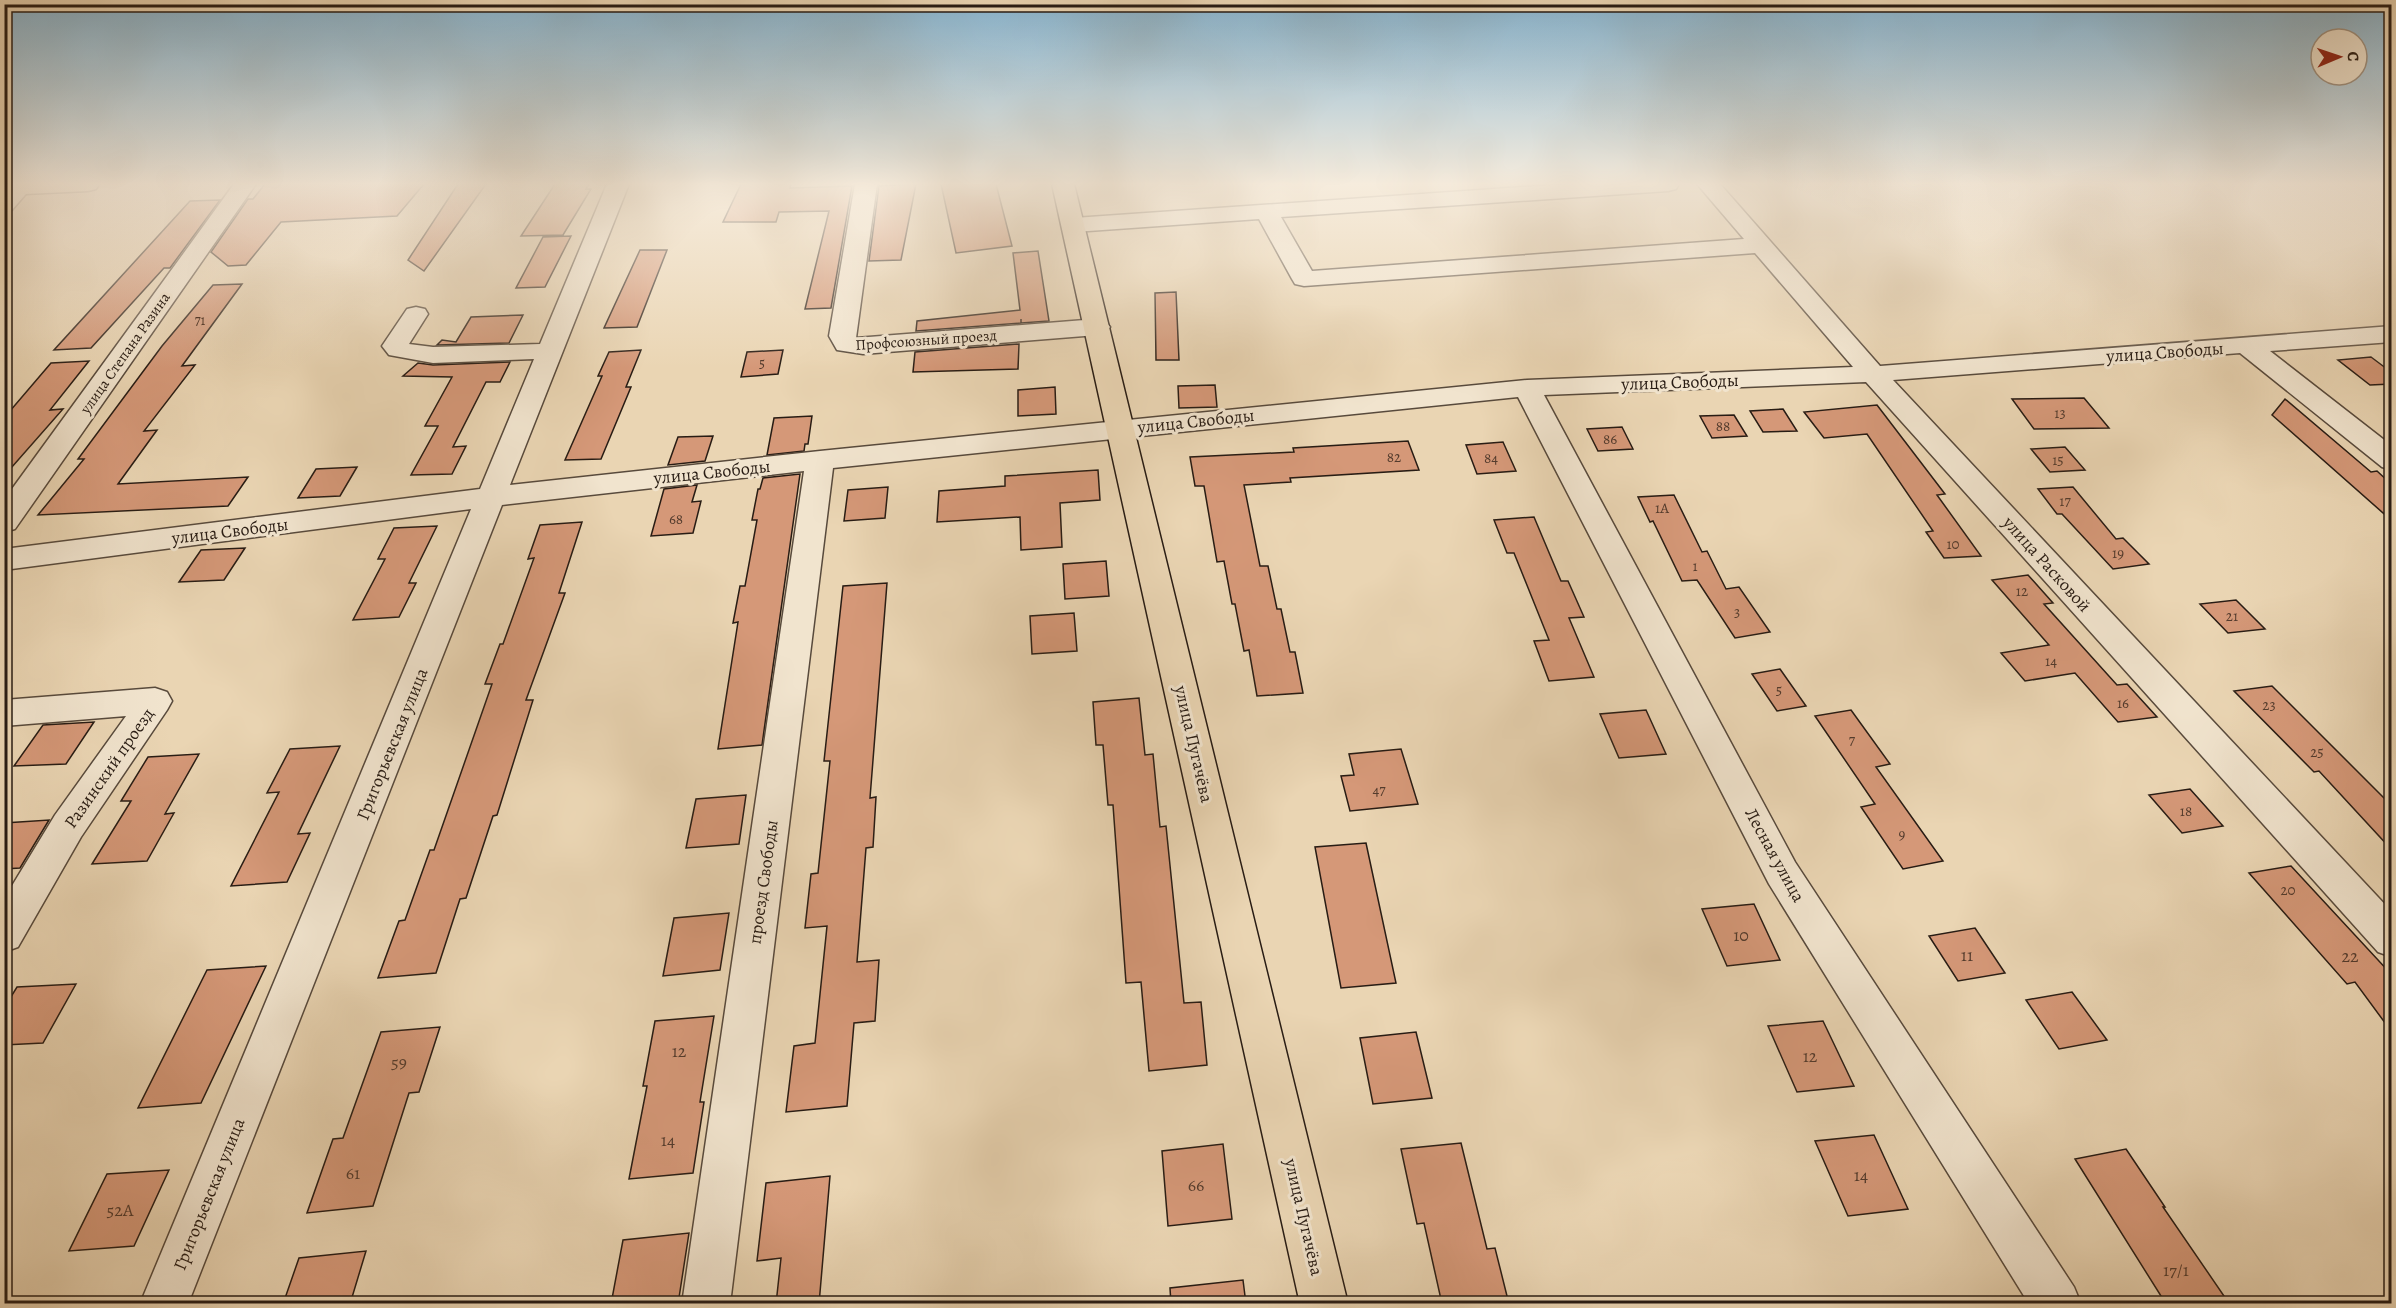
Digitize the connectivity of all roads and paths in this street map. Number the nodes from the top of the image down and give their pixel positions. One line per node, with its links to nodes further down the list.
1 (201, 245): 18 (street, улица Степана Разина)
2 (594, 245): 11 (street, Григорьевская улица)
3 (856, 245): 8 (street, Профсоюзный проезд)
4 (1079, 245): 8 (main road, улица Пугачёва)
5 (1285, 245): 6 (street)
6 (1762, 246): 12 (street, улица Расковой)
7 (416, 314): 11 (street)
8 (1097, 327): 14 (main road, улица Пугачёва)
9 (2391, 334): 10 (street, улица Свободы)
10 (2247, 346): 12 (street, улица Свободы); 16 (street)
11 (551, 351): 17 (street, Григорьевская улица)
12 (1874, 374): 13 (street, улица Свободы); 22 (street, улица Расковой)
13 (1527, 388): 14 (street, улица Свободы); 26 (street, Лесная улица)
14 (1120, 428): 15 (street, улица Свободы); 25 (main road, улица Пугачёва)
15 (820, 459): 17 (street, улица Свободы); 24 (street, проезд Свободы)
16 (2391, 461)
17 (492, 496): 19 (street, улица Свободы); 23 (street, Григорьевская улица)
18 (4, 522)
19 (4, 560)
20 (4, 713): 21 (street, Разинский проезд)
21 (4, 935)
22 (2391, 940)
23 (164, 1304)
24 (706, 1304)
25 (1324, 1304)
26 (2057, 1304)

